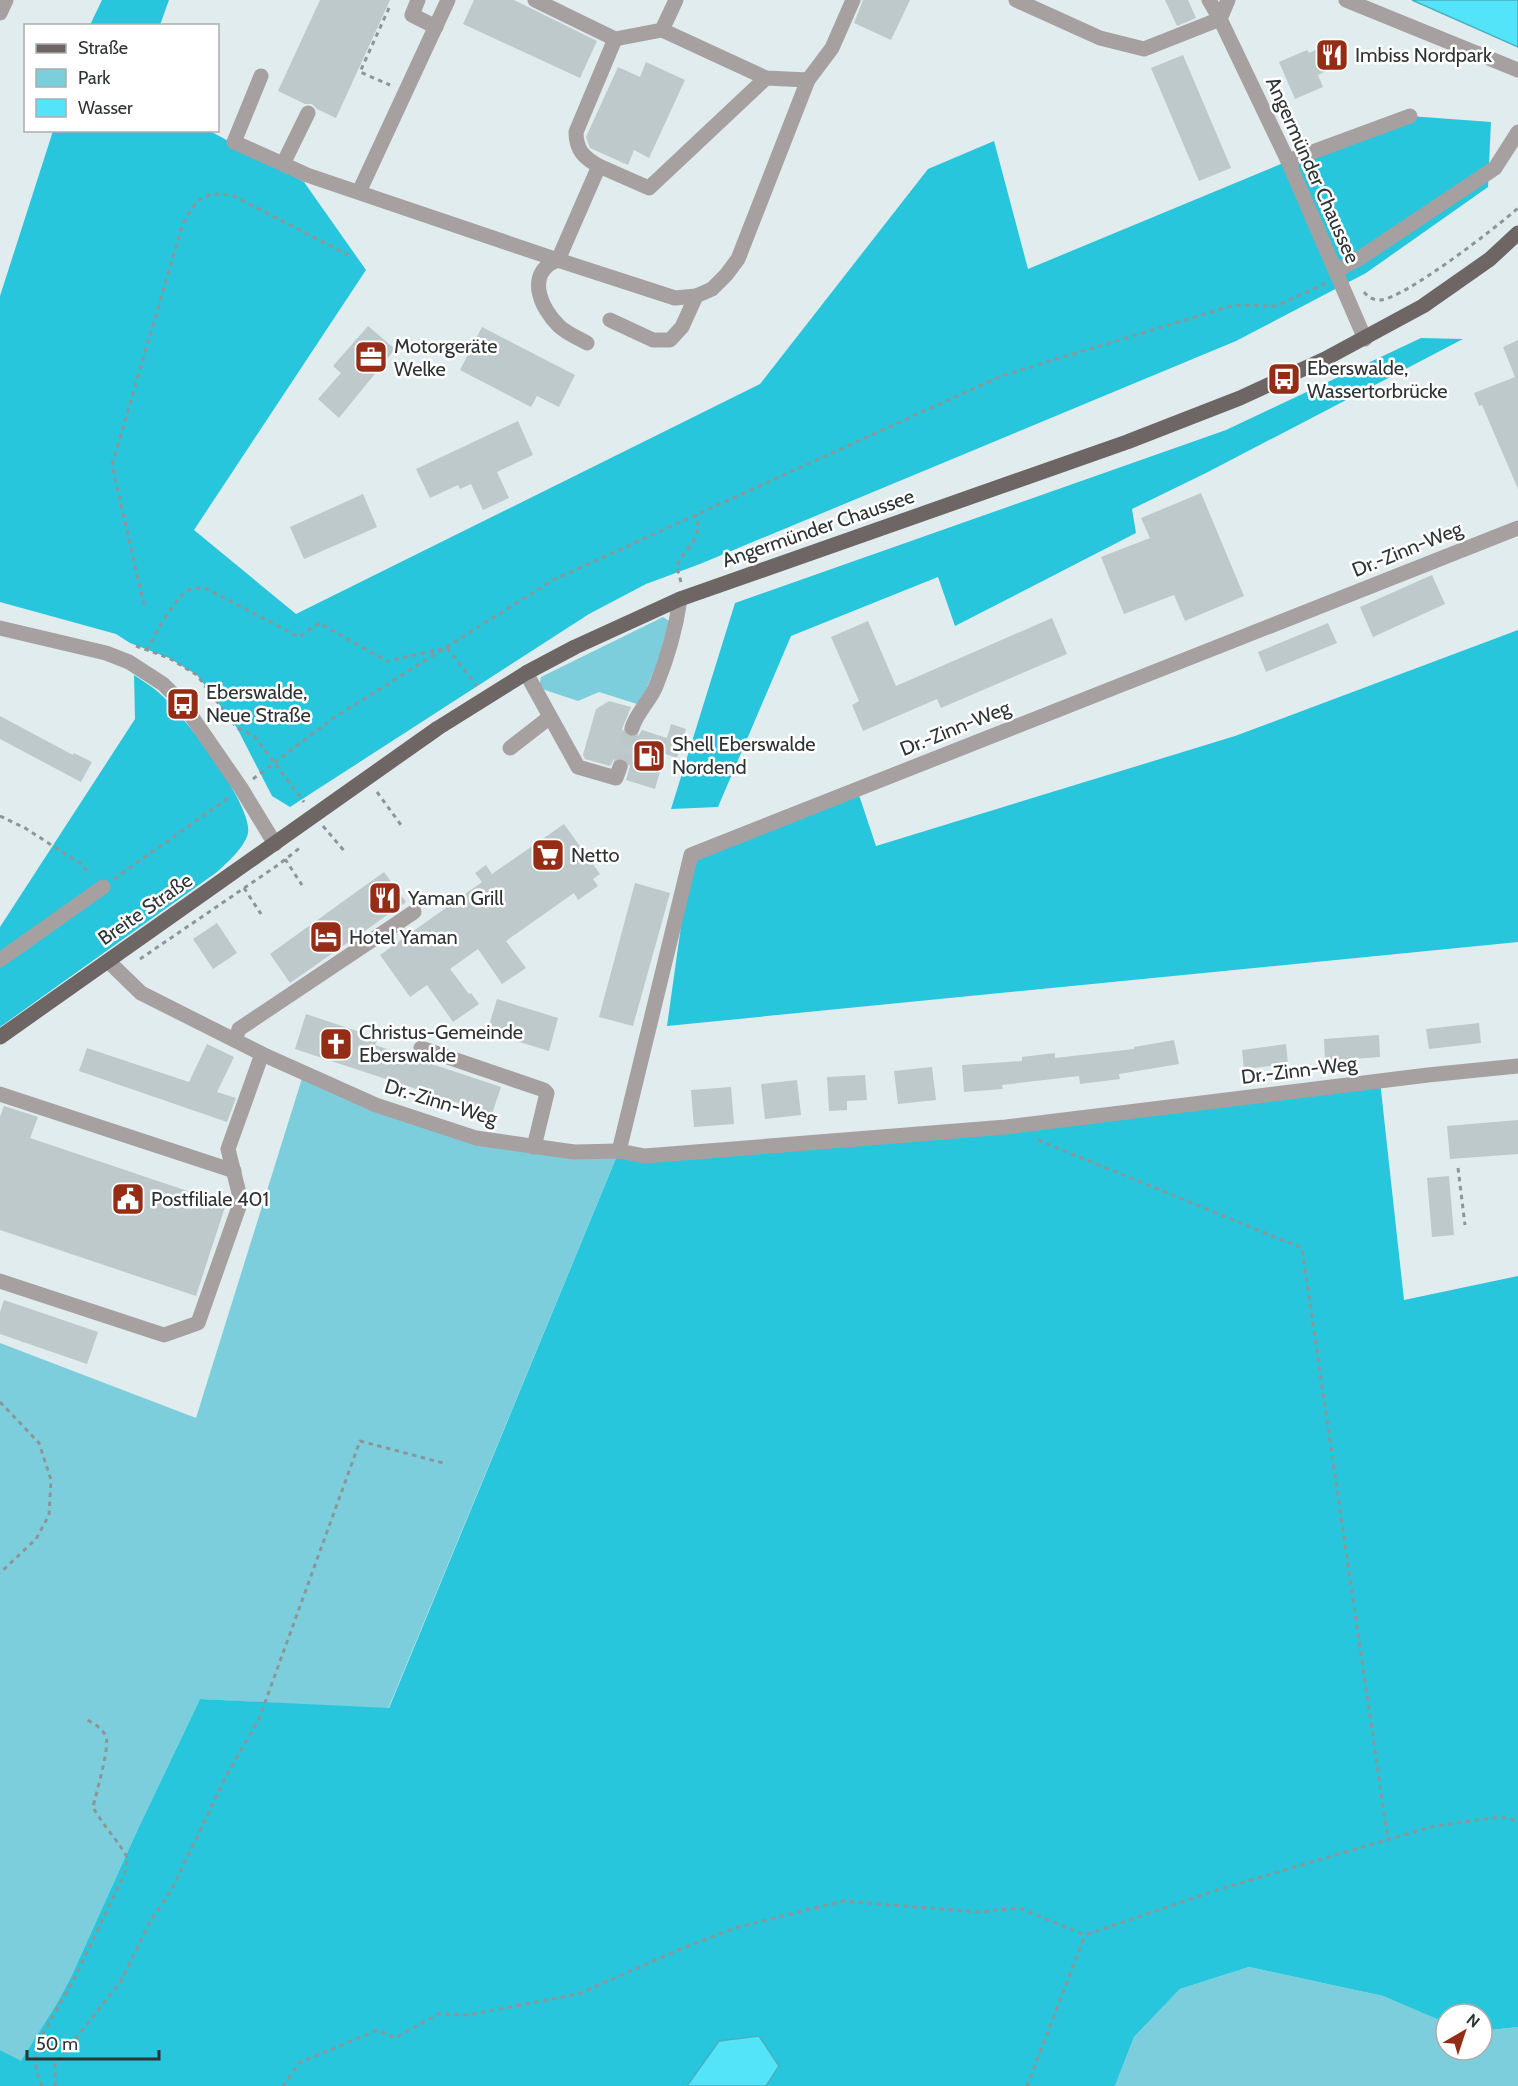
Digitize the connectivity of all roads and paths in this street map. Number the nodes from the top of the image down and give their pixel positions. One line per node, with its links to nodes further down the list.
1 (6, 0): 12 (street)
2 (418, 0): 14 (street)
3 (448, 0): 14 (street)
4 (534, 0): 16 (street)
5 (675, 0): 15 (street)
6 (853, 0): 20 (street)
7 (1016, 0): 13 (street)
8 (1209, 0): 13 (street, Angermünder Chaussee)
9 (1228, 0): 13 (street)
10 (1346, 0): 17 (street)
11 (389, 8): 21 (path)
12 (0, 13)
13 (1220, 19): 25 (street, Angermünder Chaussee)
14 (436, 27): 21 (street)
15 (662, 30): 16 (street); 19 (street)
16 (615, 39): 27 (street)
17 (1518, 70)
18 (261, 76): 26 (street)
19 (766, 78): 20 (street); 27 (street)
20 (808, 80): 35 (street)
21 (406, 92): 28 (street)
22 (308, 114): 26 (street)
23 (1410, 116): 25 (street)
24 (1518, 132): 33 (street)
25 (1288, 161): 33 (street, Angermünder Chaussee)
26 (283, 164): 28 (street)
27 (598, 166): 32 (street)
28 (359, 192): 32 (street)
29 (1518, 208): 34 (path)
30 (1518, 233): 37 (main road, Angermünder Chaussee)
31 (348, 255): 42 (path)
32 (558, 260): 35 (street); 38 (street)
33 (1333, 276): 37 (street, Angermünder Chaussee); 39 (path)
34 (1360, 287)
35 (696, 296): 36 (street)
36 (610, 320)
37 (1365, 339): 41 (main road, Angermünder Chaussee)
38 (587, 343)
39 (696, 515): 41 (path); 44 (path)
40 (1518, 528): 78 (street, Dr.-Zinn-Weg)
41 (680, 599): 47 (main road, Angermünder Chaussee); 50 (street)
42 (144, 605)
43 (0, 628): 46 (street)
44 (447, 648): 45 (path); 48 (path); 52 (path)
45 (147, 650): 46 (path); 52 (path)
46 (106, 653): 54 (street)
47 (526, 673): 48 (main road, Angermünder Chaussee); 49 (street)
48 (486, 698): 57 (main road, Angermünder Chaussee)
49 (550, 717): 51 (street); 53 (street)
50 (632, 728)
51 (510, 748)
52 (274, 763): 54 (path)
53 (620, 767)
54 (241, 788): 61 (street); 64 (path)
55 (376, 792): 58 (path)
56 (0, 816): 64 (path)
57 (320, 822): 59 (path); 61 (main road, Breite Straße)
58 (401, 825)
59 (317, 834)
60 (309, 841): 62 (path)
61 (275, 844): 69 (main road, Breite Straße)
62 (285, 859): 63 (path); 65 (path)
63 (302, 885)
64 (103, 887): 68 (street)
65 (244, 888): 67 (path); 69 (path)
66 (414, 912): 71 (street)
67 (261, 914)
68 (0, 960)
69 (108, 961): 70 (main road, Breite Straße); 71 (street, Dr.-Zinn-Weg)
70 (0, 1037)
71 (235, 1040): 73 (street, Dr.-Zinn-Weg)
72 (421, 1048): 77 (street)
73 (262, 1054): 77 (street, Dr.-Zinn-Weg); 80 (street)
74 (1518, 1066): 76 (street, Dr.-Zinn-Weg)
75 (0, 1094): 80 (street)
76 (1006, 1127): 78 (street, Dr.-Zinn-Weg); 88 (path)
77 (534, 1147): 78 (street, Dr.-Zinn-Weg)
78 (619, 1151)
79 (1458, 1168): 81 (path)
80 (234, 1171): 82 (street)
81 (1465, 1225)
82 (0, 1281)
83 (0, 1402): 85 (path)
84 (447, 1464): 91 (path)
85 (0, 1573)
86 (85, 1719): 90 (path)
87 (1518, 1821): 88 (path)
88 (1388, 1840): 89 (path)
89 (1085, 1935): 92 (path); 93 (path)
90 (42, 2086)
91 (55, 2086)
92 (283, 2086)
93 (1027, 2086)

